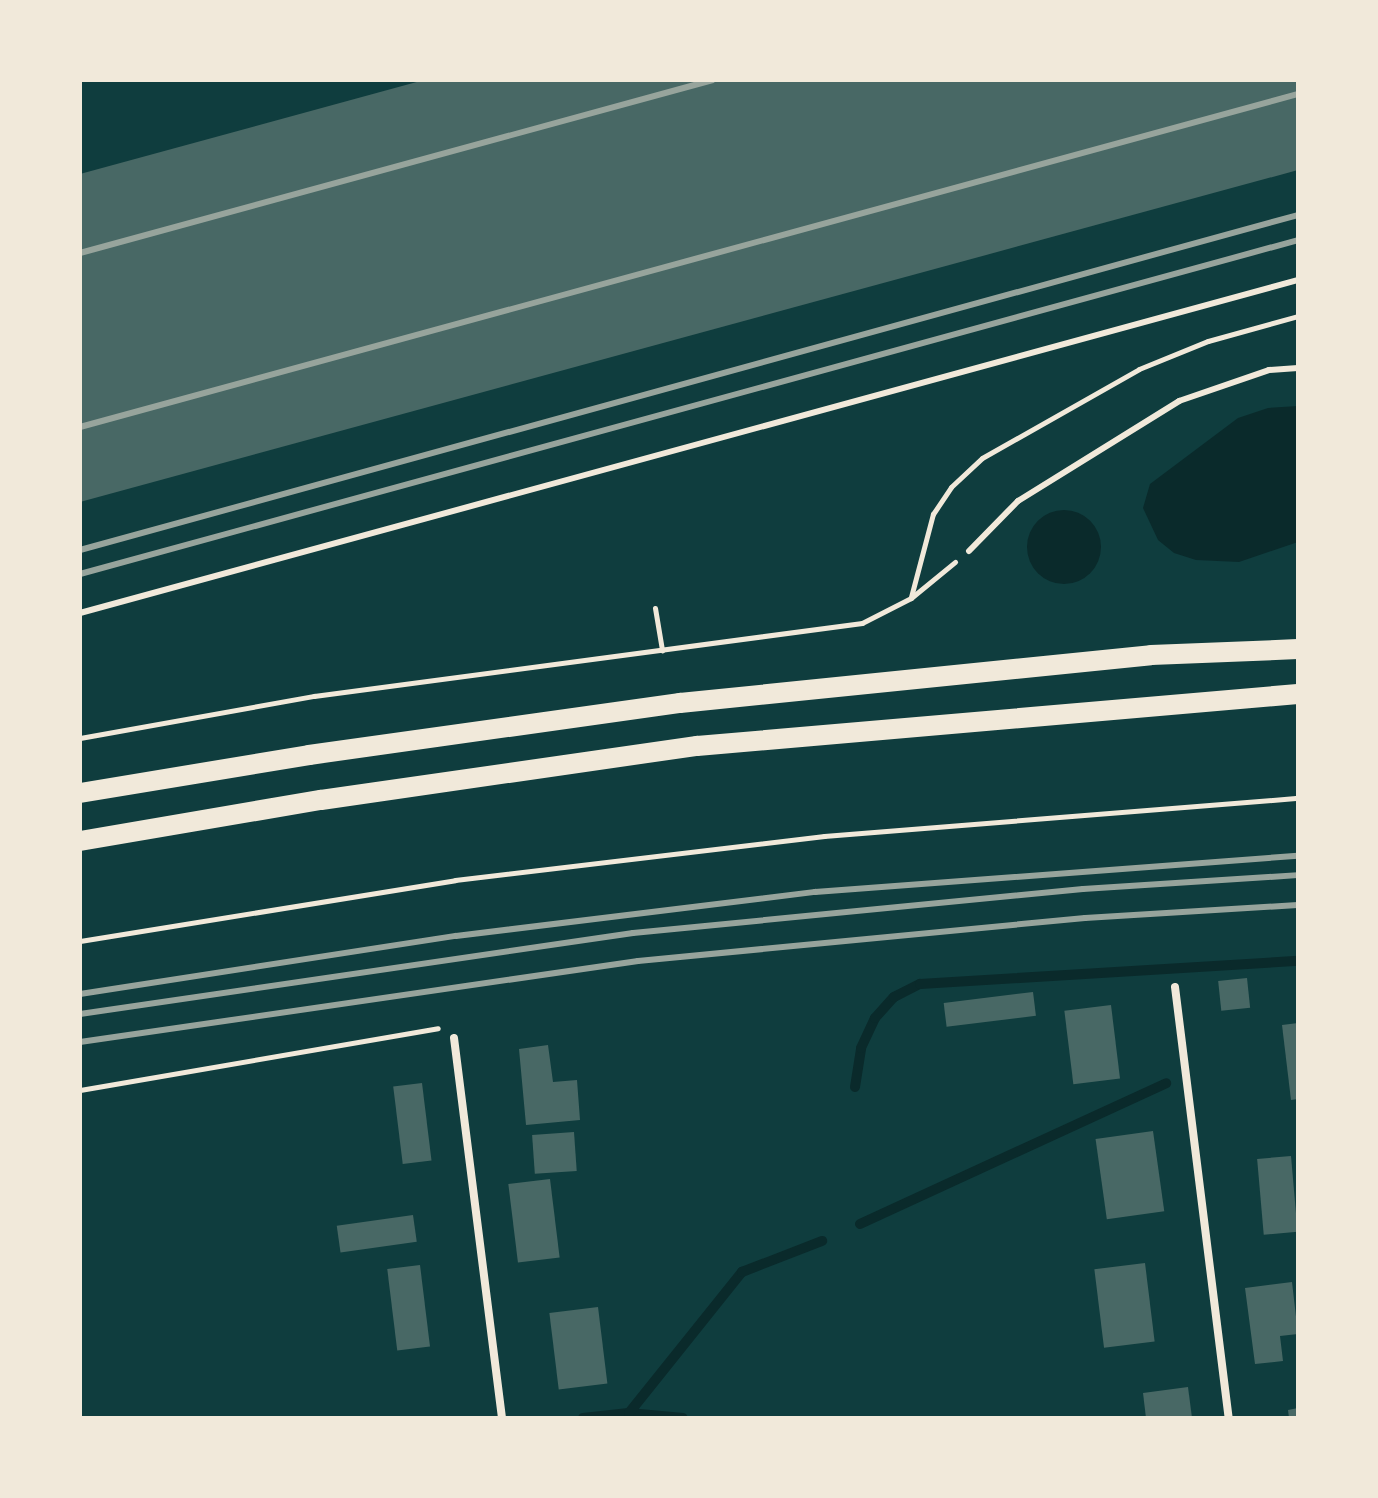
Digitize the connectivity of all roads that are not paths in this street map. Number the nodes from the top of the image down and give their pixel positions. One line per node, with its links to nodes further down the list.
1 (1298, 280): 4 (lane)
2 (1298, 368): 3 (lane)
3 (969, 551)
4 (80, 613)
5 (1298, 649): 7 (main road)
6 (1298, 694): 8 (main road)
7 (80, 793)
8 (80, 841)
9 (1175, 987): 12 (street)
10 (454, 1038): 11 (street)
11 (502, 1418)
12 (1229, 1418)

